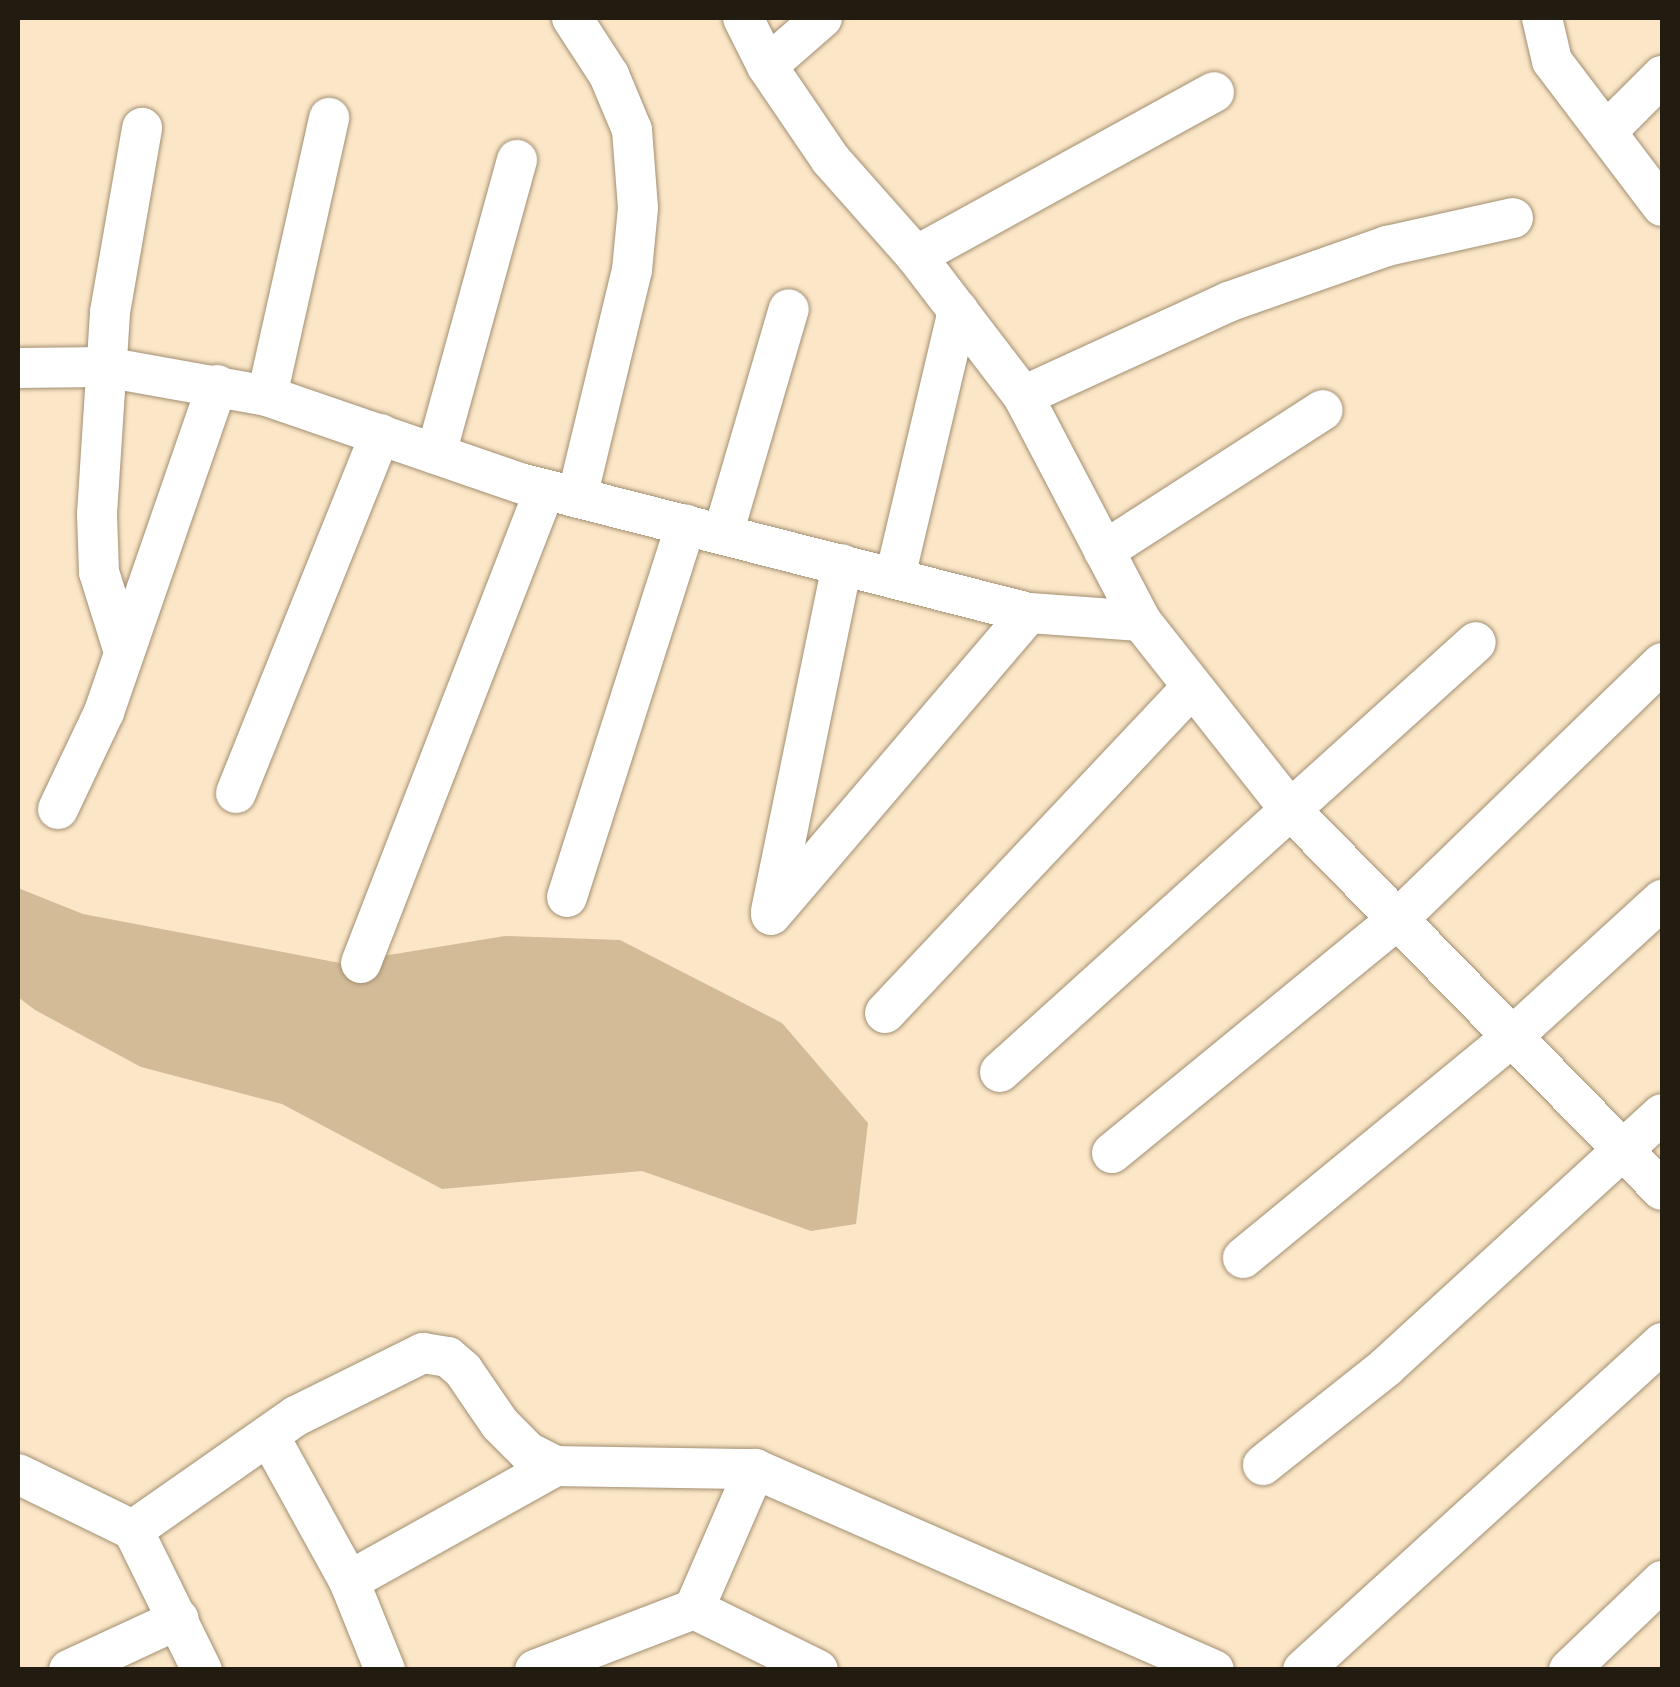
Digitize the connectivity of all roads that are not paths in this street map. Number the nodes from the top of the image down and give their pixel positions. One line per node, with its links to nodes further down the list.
1 (572, 18): 25 (street)
2 (743, 18): 5 (street)
3 (822, 18): 5 (street)
4 (1542, 18): 10 (street)
5 (767, 66): 14 (street)
6 (1662, 76): 10 (street)
7 (1214, 92): 14 (street)
8 (329, 118): 20 (street)
9 (142, 128): 17 (street)
10 (1608, 131): 12 (street)
11 (517, 160): 24 (street)
12 (1662, 206)
13 (1513, 218): 21 (street)
14 (916, 256): 16 (street)
15 (789, 309): 26 (street)
16 (958, 310): 21 (street); 29 (street)
17 (105, 367): 18 (street); 19 (street); 33 (street)
18 (18, 368)
19 (217, 386): 20 (street); 33 (street)
20 (267, 396): 23 (street)
21 (1023, 396): 27 (street)
22 (1323, 410): 27 (street)
23 (380, 434): 24 (street); 36 (street)
24 (436, 454): 25 (street)
25 (561, 493): 26 (street); 42 (street)
26 (705, 529): 28 (street); 39 (street)
27 (1104, 550): 31 (street)
28 (842, 564): 29 (street); 30 (street)
29 (895, 577): 30 (street)
30 (1028, 612): 31 (street)
31 (1141, 621): 35 (street)
32 (1476, 642): 37 (street)
33 (124, 652): 38 (street)
34 (1662, 662): 41 (street)
35 (1191, 688): 37 (street); 43 (street)
36 (236, 793)
37 (1288, 807): 41 (street); 45 (street)
38 (58, 809)
39 (567, 898)
40 (1662, 900): 44 (street)
41 (1399, 918): 44 (street); 48 (street)
42 (360, 963)
43 (885, 1013)
44 (1513, 1036): 47 (street); 50 (street)
45 (1000, 1072)
46 (1662, 1114): 47 (street)
47 (1625, 1150): 49 (street); 53 (street)
48 (1112, 1153)
49 (1662, 1190)
50 (1242, 1258)
51 (1662, 1342): 70 (street)
52 (269, 1436): 54 (street); 59 (street); 60 (street)
53 (1263, 1464)
54 (556, 1466): 55 (street); 60 (street)
55 (754, 1469): 62 (street); 69 (street)
56 (18, 1474): 57 (street)
57 (56, 1492): 58 (street); 59 (street)
58 (18, 1510)
59 (133, 1530): 63 (street)
60 (349, 1580): 66 (street)
61 (1662, 1581): 71 (street)
62 (694, 1609): 67 (street); 68 (street)
63 (179, 1619): 64 (street); 65 (street)
64 (69, 1670)
65 (202, 1670)
66 (385, 1670)
67 (535, 1670)
68 (818, 1670)
69 (1214, 1670)
70 (1303, 1670)
71 (1569, 1670)

